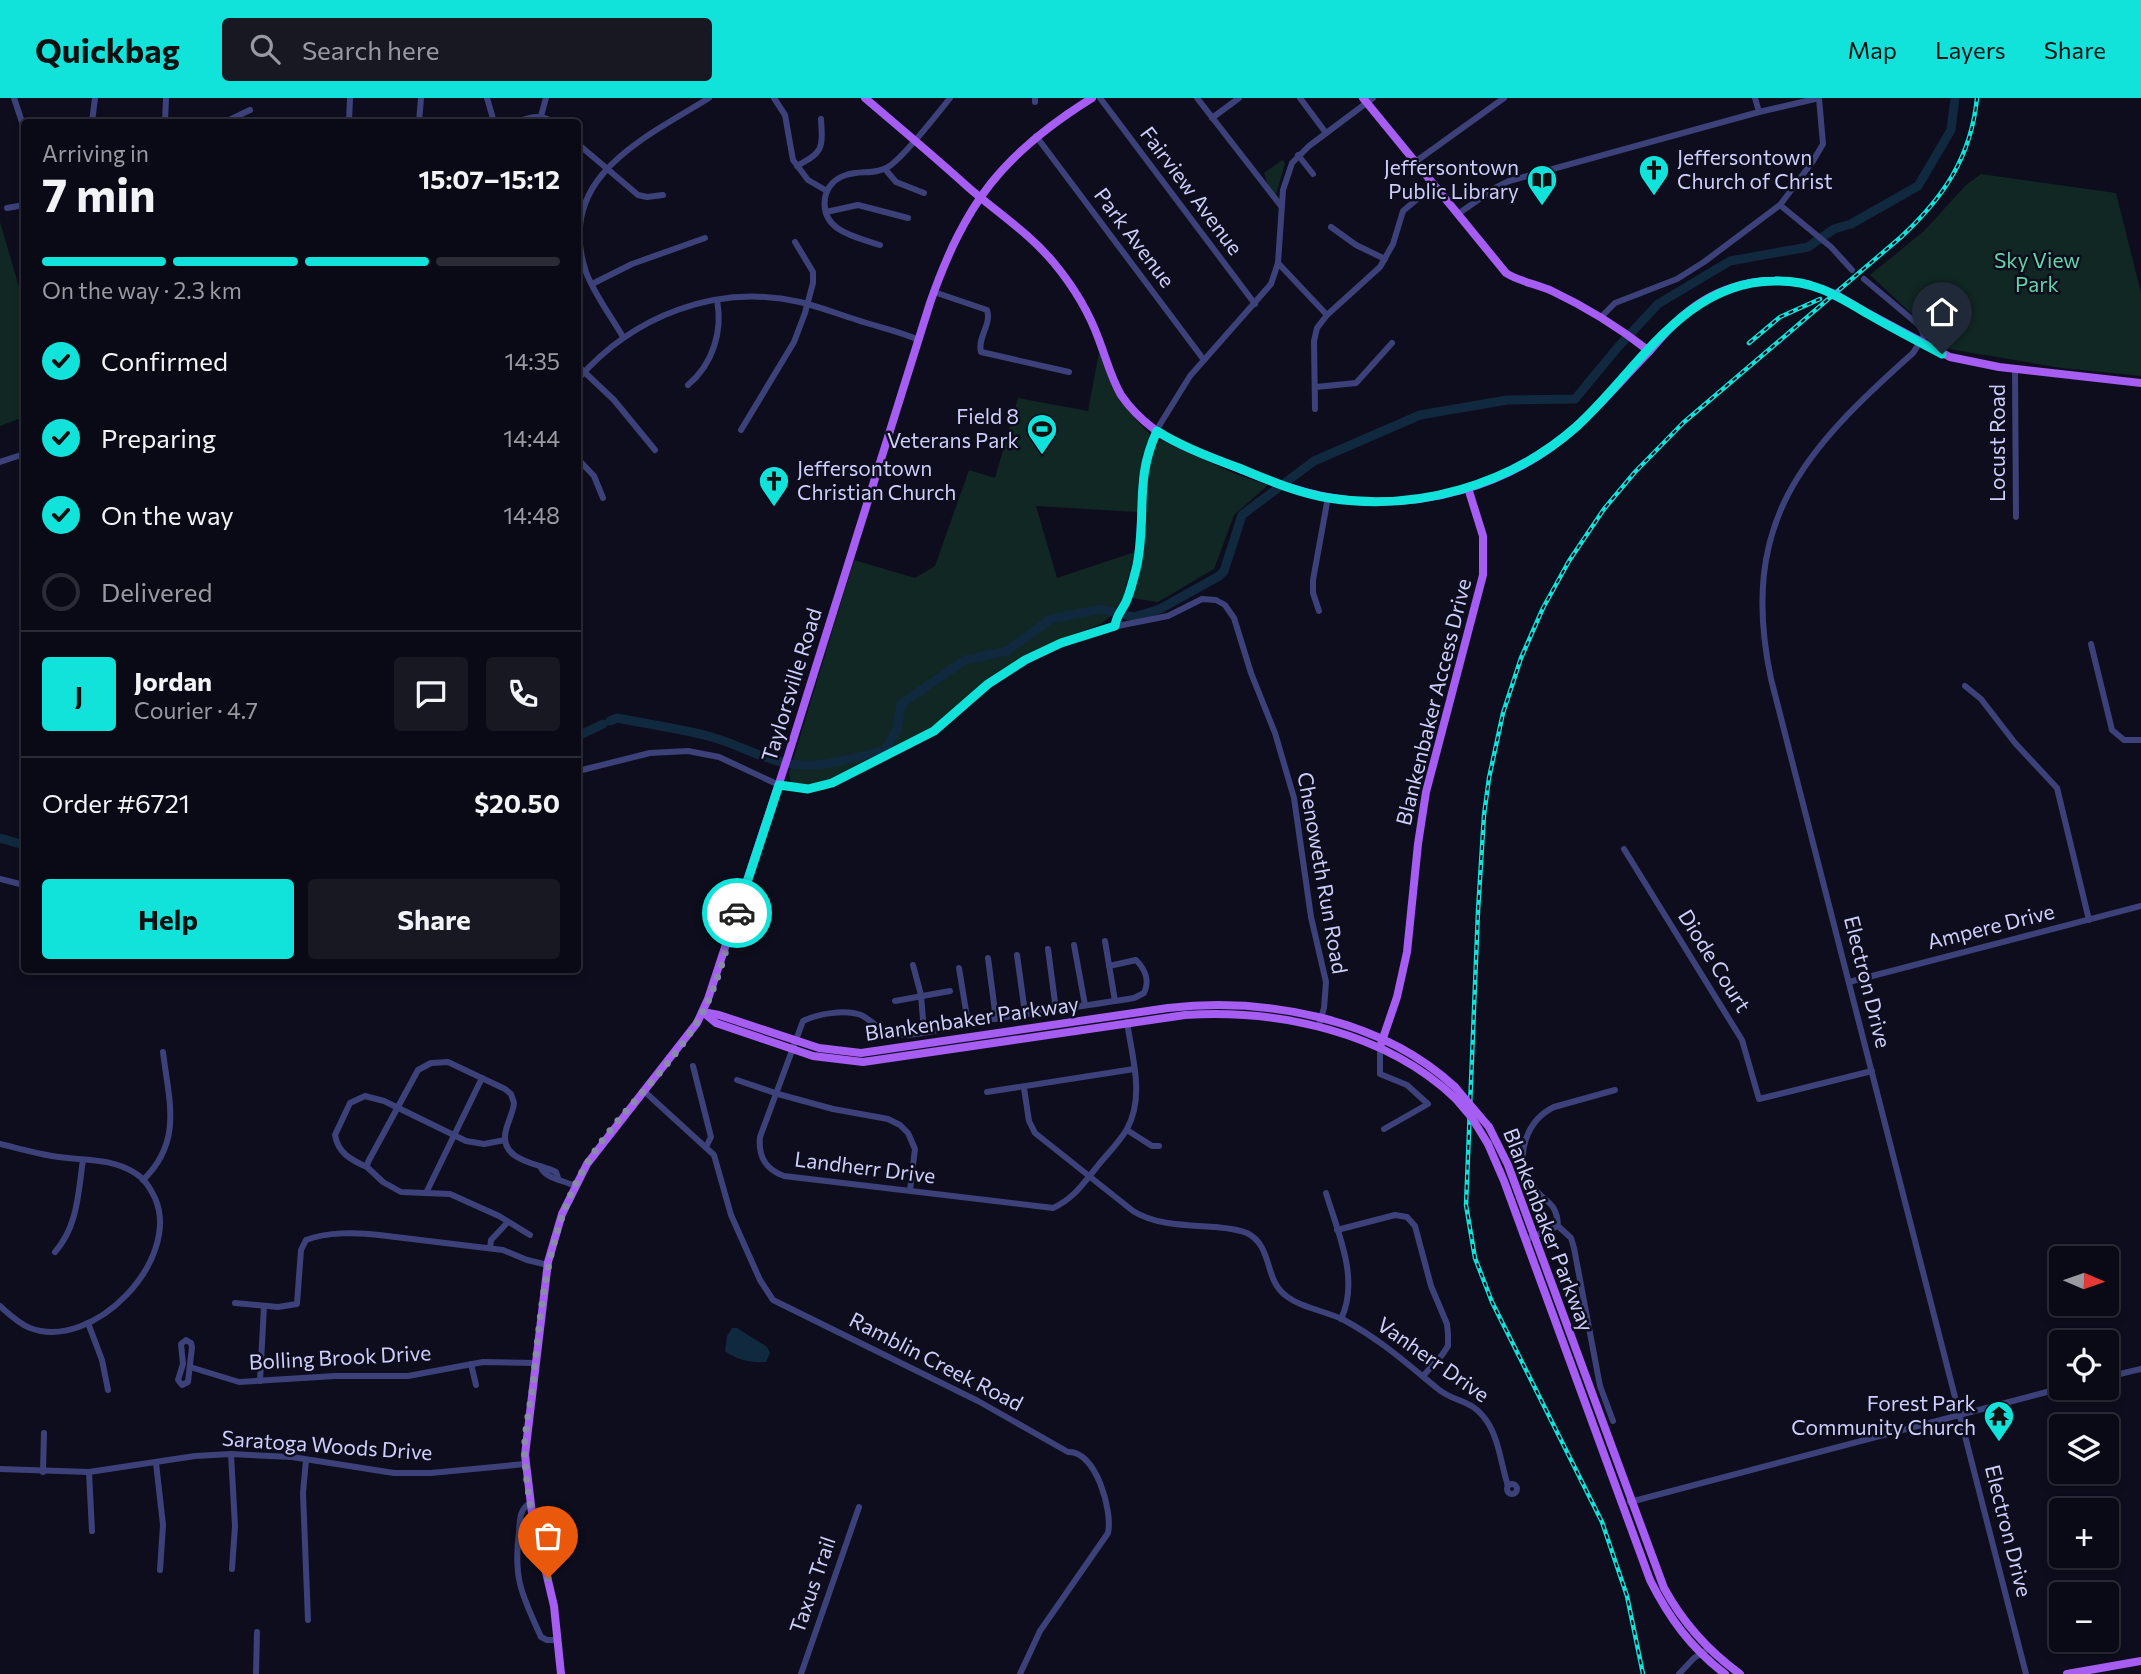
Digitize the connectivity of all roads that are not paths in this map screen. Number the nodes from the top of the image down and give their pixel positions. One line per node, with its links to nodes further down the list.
1 (14, 98): 25 (street)
2 (95, 98): 26 (street)
3 (166, 98): 27 (street)
4 (350, 98): 29 (street)
5 (421, 98): 30 (street)
6 (487, 98): 31 (street)
7 (546, 98): 23 (street)
8 (709, 98): 42 (street)
9 (774, 98): 41 (street)
10 (865, 98): 37 (main road)
11 (950, 98): 37 (street)
12 (1092, 98): 36 (main road, Taylorsville Road)
13 (1100, 98): 69 (street, Fairview Avenue)
14 (1197, 98): 24 (street)
15 (1239, 98): 24 (street)
16 (1300, 98): 35 (street)
17 (1504, 98): 40 (street)
18 (1755, 98): 22 (street)
19 (1819, 98): 22 (street); 50 (street)
20 (1367, 100): 35 (street); 40 (main road)
21 (250, 110): 28 (street)
22 (1759, 112): 55 (street)
23 (541, 117): 32 (street); 33 (street)
24 (1212, 118): 52 (street)
25 (21, 119)
26 (92, 119)
27 (164, 119)
28 (231, 119)
29 (349, 119)
30 (419, 119)
31 (493, 119)
32 (531, 119)
33 (546, 119)
34 (821, 120): 41 (street)
35 (1326, 133): 39 (street)
36 (1036, 136): 49 (main road, Taylorsville Road); 77 (street, Park Avenue)
37 (914, 140): 43 (street); 49 (main road)
38 (581, 147): 42 (street)
39 (1298, 155): 44 (street); 52 (street)
40 (1415, 162): 45 (main road)
41 (797, 166): 46 (street)
42 (606, 169): 48 (street); 65 (street)
43 (885, 169): 46 (street); 47 (street)
44 (1312, 174)
45 (1434, 185): 55 (main road); 61 (street)
46 (827, 191): 54 (street)
47 (924, 193)
48 (663, 195)
49 (979, 196): 66 (main road, Taylorsville Road); 88 (main road)
50 (1780, 205): 63 (street); 71 (street)
51 (21, 206): 53 (street)
52 (1281, 206): 62 (street)
53 (7, 208)
54 (826, 212): 56 (street); 60 (street)
55 (1458, 214): 71 (main road)
56 (908, 218)
57 (1331, 227): 61 (street)
58 (705, 238): 65 (street)
59 (795, 242): 68 (street)
60 (880, 245)
61 (1385, 259): 70 (street)
62 (1278, 263): 69 (street); 70 (street)
63 (1852, 270)
64 (1864, 279): 75 (street)
65 (592, 284): 72 (street)
66 (934, 292): 73 (main road, Taylorsville Road); 81 (street)
67 (717, 300): 68 (street); 72 (street); 84 (street)
68 (807, 304): 73 (street); 87 (street)
69 (1255, 304): 77 (street)
70 (1327, 315): 85 (street)
71 (1602, 316): 76 (main road)
72 (623, 337): 80 (street)
73 (919, 340): 103 (main road, Taylorsville Road)
74 (1392, 342): 85 (street)
75 (1921, 343): 76 (main road, bridge); 79 (main road); 117 (street, Electron Drive)
76 (1649, 351): 93 (main road)
77 (1204, 360): 88 (street)
78 (581, 369): 80 (street)
79 (2015, 369): 83 (main road); 96 (street, Locust Road)
80 (584, 372): 82 (street); 89 (street)
81 (1069, 372)
82 (581, 376)
83 (2141, 383)
84 (688, 385)
85 (1316, 387): 86 (street)
86 (1315, 410)
87 (741, 430)
88 (1157, 431): 95 (main road); 98 (street)
89 (655, 450)
90 (21, 455): 91 (street)
91 (0, 462)
92 (581, 462): 94 (street)
93 (1468, 488): 95 (main road); 132 (main road, Blankenbaker Access Drive)
94 (603, 498)
95 (1328, 498): 97 (street)
96 (2016, 517)
97 (1319, 611)
98 (1115, 626): 103 (street, Chenoweth Run Road); 127 (street, Chenoweth Run Road)
99 (2091, 644): 101 (street)
100 (1965, 686): 108 (street)
101 (2141, 740)
102 (581, 770): 103 (street, Chenoweth Run Road)
103 (779, 785): 124 (main road, Taylorsville Road)
104 (1624, 849): 137 (street, Diode Court)
105 (0, 879): 106 (street)
106 (21, 884)
107 (2141, 906): 108 (street, Ampere Drive)
108 (2089, 920): 117 (street, Ampere Drive)
109 (1105, 941): 115 (street)
110 (1073, 945): 122 (street)
111 (1048, 949): 123 (street)
112 (1017, 956): 125 (street)
113 (988, 958): 128 (street)
114 (913, 965): 119 (street)
115 (1109, 966): 121 (street); 121 (street, Landherr Drive)
116 (959, 968): 129 (street)
117 (1849, 982): 137 (street, Electron Drive)
118 (950, 991): 119 (street)
119 (921, 995): 120 (street); 131 (street)
120 (895, 1001)
121 (1115, 1001): 122 (street, Landherr Drive)
122 (1085, 1005): 123 (street, Landherr Drive)
123 (1056, 1010): 125 (street, Landherr Drive)
124 (702, 1012): 133 (main road, Blankenbaker Parkway); 142 (main road, Taylorsville Road)
125 (1025, 1013): 128 (street, Landherr Drive)
126 (1127, 1018): 127 (main road, Blankenbaker Parkway); 130 (main road, Blankenbaker Parkway); 133 (main road, Blankenbaker Parkway); 136 (street, Landherr Drive)
127 (1322, 1018): 130 (street, Chenoweth Run Road); 132 (main road, Blankenbaker Parkway)
128 (996, 1019): 129 (street, Landherr Drive)
129 (968, 1023): 131 (street, Landherr Drive)
130 (1319, 1027): 132 (main road, Blankenbaker Parkway)
131 (924, 1032): 133 (street, Landherr Drive)
132 (1381, 1044): 146 (street); 166 (main road, Blankenbaker Parkway, bridge); 166 (main road, Blankenbaker Parkway, bridge)
133 (794, 1045): 144 (street, Landherr Drive)
134 (163, 1052): 157 (street)
135 (693, 1066): 152 (street)
136 (1134, 1069): 140 (street); 147 (street, Landherr Drive)
137 (1872, 1071): 185 (street, Electron Drive)
138 (482, 1077): 145 (street); 148 (street); 149 (street)
139 (737, 1080): 144 (street)
140 (1024, 1088): 143 (street); 156 (street, Vanherr Drive)
141 (1615, 1090): 163 (street)
142 (645, 1092): 152 (street, Ramblin Creek Road); 158 (main road, Taylorsville Road)
143 (987, 1092)
144 (778, 1094): 159 (street); 159 (street, Landherr Drive)
145 (398, 1108): 148 (street); 155 (street); 155 (street)
146 (1384, 1129)
147 (1127, 1130): 151 (street); 156 (street, Landherr Drive)
148 (454, 1136): 149 (street); 160 (street)
149 (505, 1140): 158 (street)
150 (0, 1144): 153 (street); 154 (street)
151 (1159, 1146)
152 (706, 1147): 211 (street, Ramblin Creek Road)
153 (0, 1150)
154 (83, 1160): 157 (street); 168 (street)
155 (367, 1167): 160 (street)
156 (1089, 1176): 159 (street, Landherr Drive); 173 (street, Vanherr Drive)
157 (143, 1180): 174 (street)
158 (575, 1185): 169 (main road, Taylorsville Road)
159 (910, 1190)
160 (426, 1193): 162 (street)
161 (1326, 1194): 164 (street)
162 (507, 1223): 165 (street); 167 (street)
163 (1558, 1226): 166 (street); 186 (street)
164 (1337, 1230): 173 (street); 179 (street)
165 (530, 1235)
166 (1530, 1238): 196 (main road, Blankenbaker Parkway); 198 (main road, Blankenbaker Parkway)
167 (490, 1248): 169 (street); 172 (street)
168 (55, 1252)
169 (548, 1265): 175 (main road, Taylorsville Road)
170 (235, 1303): 172 (street)
171 (0, 1306): 174 (street)
172 (264, 1306): 181 (street)
173 (1341, 1319): 179 (street, Vanherr Drive)
174 (88, 1323): 183 (street)
175 (535, 1363): 176 (street, Bolling Brook Drive); 191 (main road, Taylorsville Road)
176 (471, 1364): 181 (street, Bolling Brook Drive); 182 (street)
177 (190, 1367): 177 (street); 181 (street, Bolling Brook Drive)
178 (2141, 1370): 180 (street)
179 (1423, 1375): 195 (street, Vanherr Drive)
180 (2119, 1375)
181 (260, 1381)
182 (476, 1385)
183 (108, 1390)
184 (2049, 1391): 185 (street)
185 (1960, 1413): 196 (street); 215 (street, Electron Drive)
186 (1613, 1421)
187 (44, 1433): 193 (street)
188 (231, 1454): 189 (street, Saratoga Woods Drive); 190 (street, Saratoga Woods Drive); 201 (street)
189 (306, 1460): 191 (street, Saratoga Woods Drive); 203 (street)
190 (156, 1463): 194 (street, Saratoga Woods Drive); 202 (street)
191 (525, 1464): 197 (main road, Taylorsville Road)
192 (0, 1469): 193 (street, Saratoga Woods Drive)
193 (43, 1472): 194 (street, Saratoga Woods Drive)
194 (89, 1472): 200 (street)
195 (1508, 1486)
196 (1631, 1501): 198 (street); 206 (main road, Blankenbaker Parkway)
197 (530, 1503): 205 (main road, Taylorsville Road); 205 (street)
198 (1623, 1506): 206 (main road, Blankenbaker Parkway)
199 (859, 1507): 210 (street, Taxus Trail)
200 (92, 1531)
201 (232, 1569)
202 (160, 1570)
203 (308, 1620)
204 (257, 1632): 208 (street)
205 (558, 1640): 209 (main road, Taylorsville Road)
206 (1705, 1652): 212 (street); 213 (main road, Blankenbaker Parkway); 214 (main road, Blankenbaker Parkway)
207 (2141, 1661): 216 (main road)
208 (256, 1674)
209 (561, 1674)
210 (801, 1674)
211 (1020, 1674)
212 (1679, 1674)
213 (1725, 1674)
214 (1740, 1674)
215 (2026, 1674)
216 (2067, 1674)

